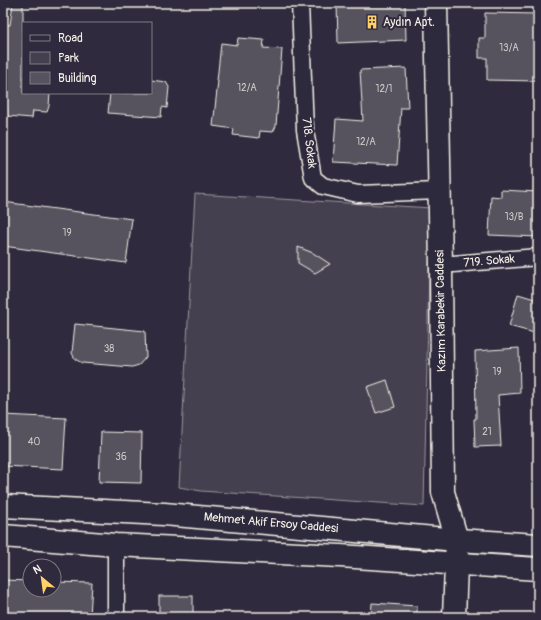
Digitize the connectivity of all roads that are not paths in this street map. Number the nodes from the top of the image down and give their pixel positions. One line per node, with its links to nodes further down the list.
1 (300, 3): 3 (street, 718. Sokak)
2 (436, 3): 3 (street, Kazım Karabekir Caddesi)
3 (439, 191): 5 (street, Kazım Karabekir Caddesi)
4 (538, 257): 5 (street, 719. Sokak)
5 (441, 265): 8 (street, Kazım Karabekir Caddesi)
6 (3, 506): 8 (street, Mehmet Akif Ersoy Caddesi)
7 (3, 536): 9 (street)
8 (457, 540): 10 (street, Mehmet Akif Ersoy Caddesi); 11 (street, Kazım Karabekir Caddesi)
9 (116, 545): 11 (street); 13 (street)
10 (538, 545)
11 (455, 564): 12 (street); 14 (street, Kazım Karabekir Caddesi)
12 (538, 569)
13 (116, 617)
14 (454, 617)

